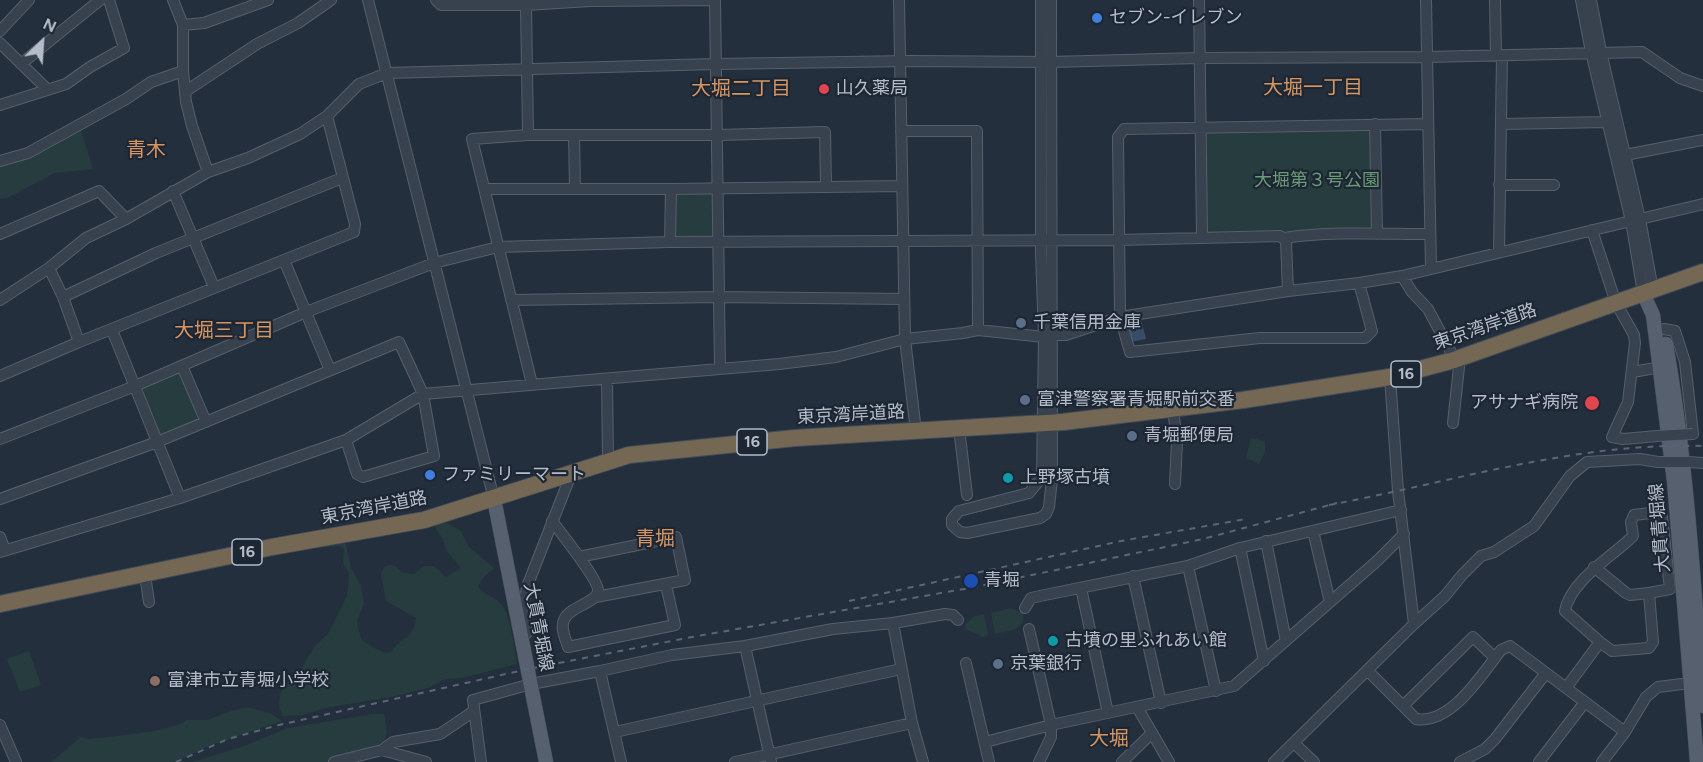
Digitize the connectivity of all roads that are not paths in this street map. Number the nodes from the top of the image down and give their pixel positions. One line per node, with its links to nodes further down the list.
1 (29, 0): 21 (street)
2 (100, 0): 29 (street)
3 (109, 0): 35 (street)
4 (173, 0): 20 (street)
5 (268, 0): 20 (street)
6 (331, 0): 36 (street)
7 (368, 0): 33 (street)
8 (436, 0): 19 (street)
9 (590, 0): 10 (street); 19 (street)
10 (715, 0): 30 (street)
11 (899, 0): 27 (street)
12 (1041, 0): 28 (street)
13 (1051, 0): 28 (street)
14 (1199, 0): 26 (street)
15 (1426, 0): 25 (street)
16 (1495, 0): 24 (street)
17 (1581, 0): 23 (street)
18 (1591, 0): 23 (street)
19 (526, 5): 31 (street)
20 (183, 25): 32 (street)
21 (0, 31)
22 (0, 43): 29 (street)
23 (1596, 52): 24 (street); 34 (street); 39 (street); 49 (street)
24 (1499, 55): 25 (street); 42 (street)
25 (1427, 57): 26 (street); 41 (street)
26 (1198, 58): 28 (street); 43 (street)
27 (900, 62): 28 (street); 30 (street); 44 (street)
28 (1046, 62): 72 (street)
29 (21, 64): 35 (street)
30 (715, 64): 31 (street); 47 (street)
31 (526, 70): 33 (street); 45 (street)
32 (183, 71): 36 (street); 50 (street)
33 (387, 73): 38 (street); 81 (street)
34 (1703, 86)
35 (48, 90): 37 (street)
36 (186, 91): 51 (street)
37 (0, 105)
38 (327, 116): 51 (street); 52 (street)
39 (1607, 122): 42 (street); 64 (street)
40 (1375, 124): 41 (street); 43 (street); 67 (street)
41 (1428, 124): 68 (street)
42 (1501, 124): 53 (street)
43 (1199, 127): 69 (street); 73 (street)
44 (901, 131): 56 (street); 75 (street)
45 (528, 135): 46 (street); 57 (street)
46 (574, 135): 47 (street); 58 (street)
47 (718, 135): 55 (street); 60 (street)
48 (1703, 140): 49 (street)
49 (1625, 155): 64 (street)
50 (0, 161)
51 (208, 172): 61 (street)
52 (342, 178): 70 (street); 80 (street)
53 (1499, 185): 54 (street); 79 (street)
54 (1554, 185)
55 (826, 186): 56 (street); 60 (street)
56 (902, 186): 74 (street)
57 (484, 189): 58 (street); 78 (street)
58 (575, 189): 59 (street)
59 (671, 189): 60 (street); 76 (street)
60 (718, 189): 77 (street)
61 (173, 191): 63 (street); 70 (street)
62 (1703, 204): 64 (street)
63 (126, 219): 66 (street); 83 (street)
64 (1635, 220): 65 (street); 89 (street)
65 (1592, 230): 79 (street); 95 (street)
66 (0, 234)
67 (1377, 234): 68 (street); 71 (street)
68 (1430, 234): 82 (street)
69 (1202, 236): 71 (street); 73 (street)
70 (193, 238): 87 (street); 90 (street)
71 (1284, 238): 88 (street)
72 (1047, 240): 73 (street); 75 (street); 101 (street)
73 (1119, 240): 97 (street)
74 (904, 241): 75 (street); 77 (street); 92 (street)
75 (977, 241): 100 (street)
76 (670, 242): 77 (street); 78 (street)
77 (718, 243): 91 (street)
78 (498, 247): 81 (street); 94 (street)
79 (1499, 252): 82 (street)
80 (284, 260): 87 (street); 96 (street)
81 (434, 263): 96 (street); 115 (street)
82 (1431, 267): 85 (street)
83 (49, 268): 90 (street); 93 (street)
84 (1703, 272): 89 (highway, 東京湾岸道路 / 16)
85 (1402, 276): 86 (street); 104 (street)
86 (1359, 283): 88 (street); 97 (street)
87 (214, 287): 99 (street)
88 (1287, 291): 97 (street)
89 (1648, 292): 95 (highway, 東京湾岸道路 / 16); 98 (main road, 大貫青堀線); 106 (main road, 大貫青堀線)
90 (63, 297): 103 (street)
91 (718, 297): 92 (street); 94 (street); 107 (street)
92 (904, 299): 102 (street)
93 (0, 300)
94 (511, 300): 113 (street)
95 (1616, 303): 104 (highway, 東京湾岸道路 / 16); 109 (street)
96 (306, 312): 105 (street); 108 (street)
97 (1120, 317): 101 (street)
98 (1664, 329): 109 (street, bridge); 159 (main road, 大貫青堀線)
99 (112, 330): 103 (street); 114 (street)
100 (978, 330): 101 (street); 102 (street)
101 (1049, 336): 119 (street)
102 (905, 339): 107 (street); 122 (street)
103 (79, 342): 110 (street)
104 (1455, 360): 111 (highway, 東京湾岸道路 / 16); 120 (street)
105 (182, 366): 114 (street); 118 (street)
106 (1660, 367): 109 (street); 159 (main road, 大貫青堀線)
107 (720, 368): 112 (street)
108 (330, 370): 116 (street); 118 (street)
109 (1633, 372)
110 (0, 376)
111 (1390, 377): 117 (highway, 東京湾岸道路 / 16); 134 (street)
112 (607, 379): 113 (street); 126 (street)
113 (532, 384): 115 (street)
114 (135, 386): 123 (street); 125 (street)
115 (466, 389): 116 (street); 133 (street)
116 (423, 394): 124 (street); 124 (street)
117 (1173, 410): 119 (highway, 東京湾岸道路 / 16); 129 (street)
118 (206, 422): 125 (street)
119 (1047, 423): 119 (street); 121 (highway, 東京湾岸道路 / 16)
120 (1454, 423)
121 (959, 429): 122 (highway, 東京湾岸道路 / 16); 130 (street)
122 (916, 431): 126 (highway, 東京湾岸道路 / 16)
123 (0, 439)
124 (346, 440): 131 (street)
125 (157, 442): 131 (street); 132 (street)
126 (608, 460): 128 (highway, 東京湾岸道路 / 16)
127 (1703, 463): 157 (street, bridge)
128 (572, 472): 133 (highway, 東京湾岸道路 / 16); 135 (street)
129 (1175, 484)
130 (967, 495)
131 (180, 498): 141 (street)
132 (0, 499)
133 (494, 499): 145 (highway, 東京湾岸道路 / 16); 166 (main road, 大貫青堀線)
134 (1401, 510): 136 (street); 137 (street)
135 (552, 521): 142 (street); 166 (street)
136 (1313, 531): 139 (street); 152 (street)
137 (1404, 534): 152 (street); 157 (street)
138 (0, 537): 141 (street)
139 (1266, 542): 140 (street); 160 (street)
140 (1240, 548): 143 (street); 164 (street)
141 (3, 551)
142 (579, 557): 147 (street); 150 (street)
143 (1188, 566): 146 (street); 174 (street)
144 (1594, 567): 149 (street); 149 (street); 161 (street)
145 (145, 575): 151 (street); 153 (highway, 東京湾岸道路 / 16)
146 (1133, 576): 148 (street); 177 (street)
147 (666, 585): 150 (street); 150 (street)
148 (1081, 588): 154 (street); 182 (street)
149 (1648, 593): 161 (street)
150 (596, 597)
151 (149, 602)
152 (1330, 602): 160 (street)
153 (0, 604)
154 (1025, 608)
155 (958, 620): 156 (street)
156 (893, 623): 162 (street); 167 (street)
157 (1414, 624): 168 (street)
158 (1029, 629): 185 (street)
159 (1696, 639): 171 (main road, 大貫青堀線); 179 (main road, 大貫青堀線)
160 (1286, 641): 164 (street)
161 (1600, 642): 173 (street)
162 (745, 646): 169 (street); 175 (street)
163 (1495, 658): 170 (street); 178 (street); 178 (street)
164 (1264, 661): 174 (street)
165 (966, 663): 189 (street)
166 (528, 669): 172 (main road, 大貫青堀線)
167 (901, 669): 175 (street); 183 (street)
168 (1368, 670): 178 (street); 190 (street)
169 (600, 672): 172 (street); 186 (street)
170 (1546, 673): 173 (street); 207 (street)
171 (1690, 683): 187 (street); 210 (main road, 大貫青堀線)
172 (531, 684): 181 (street); 197 (main road, 大貫青堀線)
173 (1566, 688): 176 (street)
174 (1216, 691): 177 (street)
175 (758, 701): 186 (street); 192 (street)
176 (1585, 702): 187 (street); 208 (street)
177 (1161, 703): 180 (street)
178 (1403, 706)
179 (1703, 706)
180 (1137, 708): 182 (street); 188 (street)
181 (474, 711): 191 (street); 196 (street)
182 (1108, 713): 185 (street)
183 (912, 723): 192 (street); 200 (street)
184 (0, 725): 193 (street)
185 (1051, 725): 189 (street); 202 (street)
186 (615, 732): 198 (street)
187 (1625, 732): 209 (street)
188 (1152, 733): 203 (street); 204 (street)
189 (985, 742): 201 (street)
190 (1294, 743): 205 (street); 206 (street)
191 (382, 750): 194 (street); 195 (street)
192 (771, 758): 199 (street)
193 (16, 762)
194 (334, 762)
195 (426, 762)
196 (481, 762)
197 (546, 762)
198 (621, 762)
199 (735, 762)
200 (923, 762)
201 (989, 762)
202 (1039, 762)
203 (1122, 762)
204 (1169, 762)
205 (1274, 762)
206 (1314, 762)
207 (1460, 762)
208 (1539, 762)
209 (1602, 762)
210 (1697, 762)

